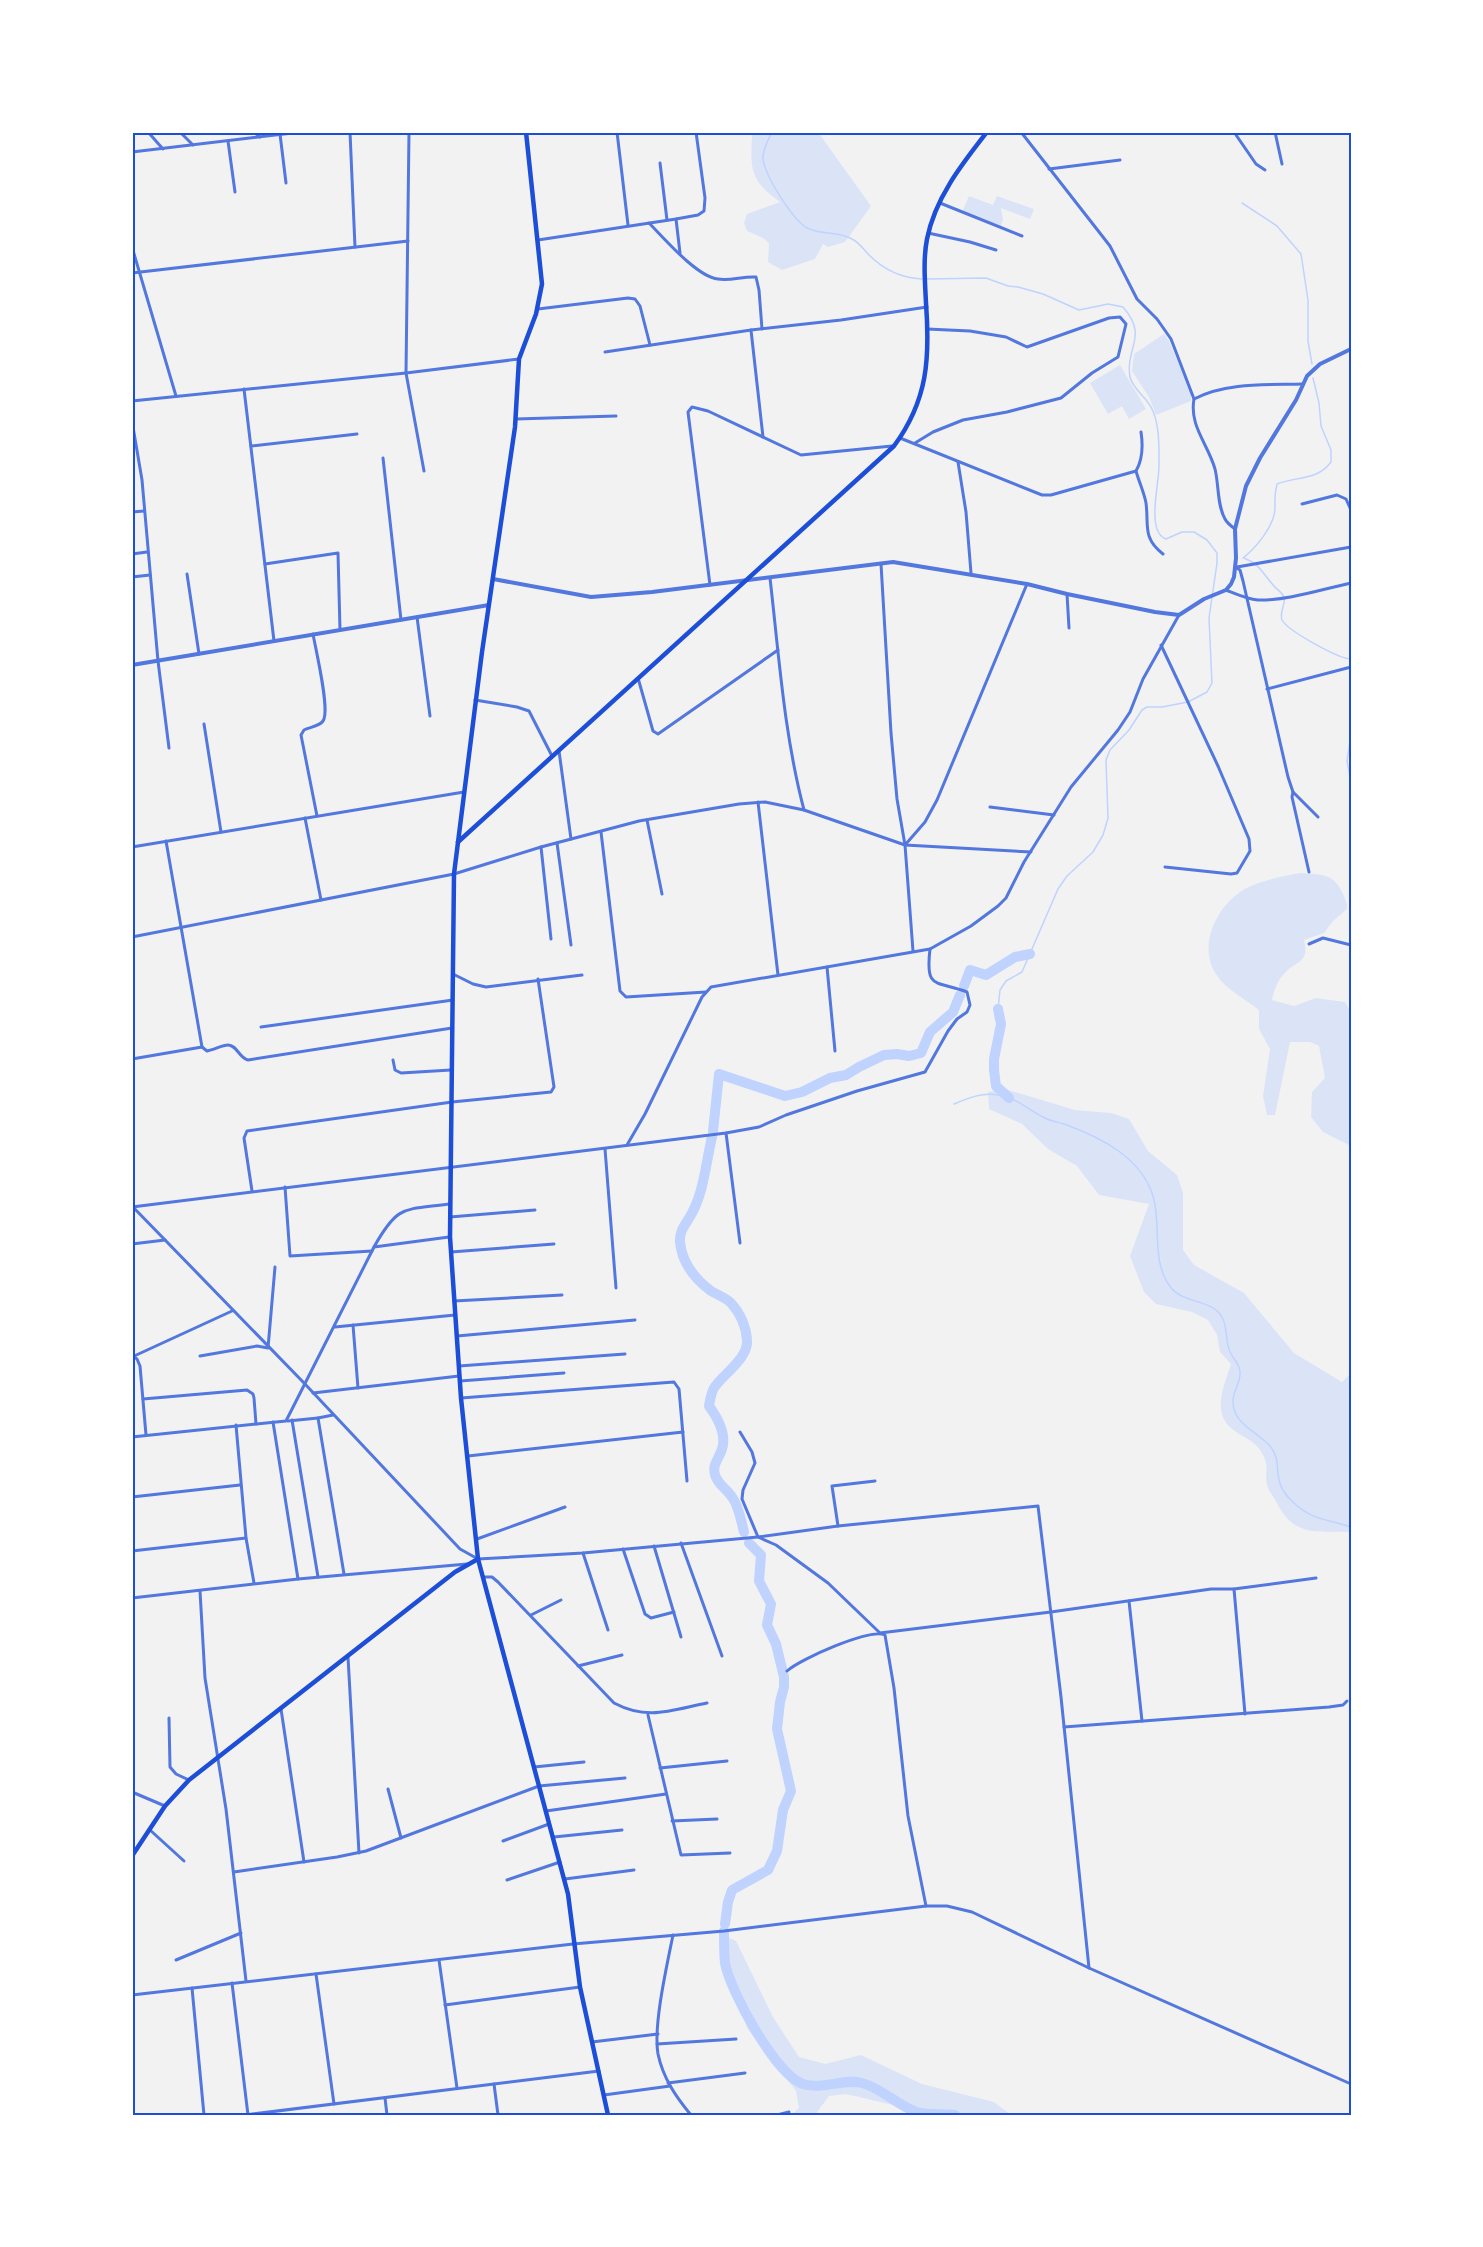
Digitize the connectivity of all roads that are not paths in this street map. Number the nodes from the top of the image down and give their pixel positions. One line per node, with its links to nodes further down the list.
1 (148, 132): 18 (street)
2 (180, 132): 17 (street)
3 (254, 132): 15 (street)
4 (301, 132): 14 (street)
5 (350, 132): 37 (street)
6 (409, 132): 35 (street)
7 (526, 132): 34 (main road)
8 (617, 132): 31 (street)
9 (696, 132): 28 (street)
10 (987, 132): 27 (main road)
11 (1021, 132): 23 (street)
12 (1234, 132): 24 (street)
13 (1275, 132): 22 (street)
14 (280, 134): 15 (street); 25 (street)
15 (260, 137): 16 (street)
16 (228, 141): 17 (street); 26 (street)
17 (193, 145): 18 (street)
18 (164, 149): 19 (street)
19 (132, 152)
20 (1120, 160): 23 (street)
21 (660, 163): 29 (street)
22 (1282, 164)
23 (1049, 169): 55 (street)
24 (1265, 170)
25 (286, 183)
26 (235, 192)
27 (939, 202): 32 (main road); 33 (street)
28 (676, 219): 29 (street); 39 (street)
29 (667, 220): 30 (street)
30 (649, 223): 31 (street); 39 (street)
31 (628, 225): 34 (street)
32 (928, 233): 38 (street); 42 (main road)
33 (1022, 236)
34 (538, 240): 43 (main road)
35 (408, 241): 37 (street); 51 (street)
36 (132, 247): 40 (street)
37 (355, 247): 40 (street)
38 (996, 250)
39 (680, 253): 44 (street)
40 (141, 272): 41 (street); 54 (street)
41 (132, 273)
42 (927, 307): 44 (street); 45 (main road)
43 (538, 309): 47 (street); 50 (main road)
44 (762, 329): 46 (street)
45 (927, 329): 63 (main road); 64 (street)
46 (751, 330): 47 (street); 62 (street)
47 (650, 345): 49 (street)
48 (1351, 349): 52 (street)
49 (605, 352)
50 (519, 359): 51 (street); 58 (main road)
51 (406, 373): 53 (street); 69 (street)
52 (1304, 384): 55 (street); 75 (street)
53 (244, 389): 54 (street); 66 (street)
54 (176, 396): 56 (street)
55 (1194, 399): 75 (street)
56 (132, 400)
57 (616, 416): 58 (street)
58 (516, 419): 88 (main road)
59 (132, 422): 73 (street)
60 (1141, 432): 70 (street)
61 (357, 434): 66 (street)
62 (763, 437): 65 (street); 92 (street)
63 (900, 438): 64 (street); 65 (main road)
64 (915, 442): 68 (street)
65 (894, 446): 89 (main road)
66 (251, 447): 81 (street)
67 (383, 458): 99 (street)
68 (958, 462): 70 (street); 83 (street)
69 (424, 471)
70 (1136, 471): 79 (street)
71 (1302, 504): 72 (street)
72 (1351, 510)
73 (144, 511): 74 (street); 77 (street)
74 (132, 512)
75 (1235, 529): 82 (street)
76 (1351, 547): 82 (street)
77 (147, 552): 78 (street); 85 (street)
78 (132, 554)
79 (1163, 554)
80 (881, 562): 83 (street); 87 (street); 134 (street)
81 (265, 564): 101 (street); 103 (street)
82 (1235, 567): 93 (street); 95 (street)
83 (971, 573): 91 (street)
84 (187, 574): 106 (street)
85 (150, 575): 86 (street); 107 (street)
86 (132, 577)
87 (770, 577): 89 (street); 105 (street)
88 (493, 579): 92 (street); 96 (main road)
89 (747, 580): 92 (street); 110 (main road)
90 (1351, 583): 95 (street)
91 (1027, 584): 94 (street); 134 (street)
92 (710, 585)
93 (1226, 590): 95 (street); 97 (street)
94 (1067, 594): 97 (street); 100 (street)
95 (1246, 598): 111 (street)
96 (489, 605): 98 (street); 112 (main road)
97 (1179, 615): 104 (street)
98 (417, 617): 99 (street); 113 (street)
99 (401, 620): 101 (street)
100 (1069, 628)
101 (340, 630): 102 (street)
102 (313, 634): 103 (street); 124 (street)
103 (274, 641): 106 (street)
104 (1161, 645): 123 (street); 138 (street)
105 (778, 650): 110 (street); 122 (street)
106 (199, 654): 107 (street)
107 (158, 661): 108 (street); 115 (street)
108 (132, 665)
109 (1351, 667): 111 (street)
110 (638, 678): 116 (main road)
111 (1267, 689): 119 (street)
112 (475, 700): 117 (street); 118 (main road)
113 (430, 716)
114 (204, 724): 129 (street)
115 (169, 748)
116 (559, 750): 117 (main road); 130 (street)
117 (552, 756): 132 (main road)
118 (464, 792): 124 (street); 132 (main road)
119 (1293, 792): 125 (street); 139 (street)
120 (758, 802): 122 (street); 127 (street); 154 (street)
121 (990, 807): 123 (street)
122 (804, 810): 134 (street)
123 (1054, 815): 137 (street)
124 (317, 816): 126 (street)
125 (1318, 817)
126 (304, 818): 129 (street); 142 (street)
127 (647, 820): 128 (street); 141 (street)
128 (601, 831): 130 (street); 156 (street)
129 (221, 832): 131 (street)
130 (571, 839): 133 (street)
131 (166, 841): 135 (street); 143 (street)
132 (458, 842): 140 (main road)
133 (557, 843): 136 (street); 147 (street)
134 (904, 845): 137 (street); 150 (street)
135 (132, 847)
136 (541, 847): 140 (street); 145 (street)
137 (1031, 852): 149 (street)
138 (1165, 867)
139 (1309, 872)
140 (454, 874): 142 (street); 152 (main road)
141 (662, 894)
142 (321, 900): 143 (street)
143 (180, 927): 144 (street); 160 (street)
144 (132, 937)
145 (551, 939)
146 (1309, 944): 148 (street)
147 (571, 945)
148 (1351, 945)
149 (930, 949): 150 (street); 166 (street)
150 (913, 951): 151 (street)
151 (827, 967): 154 (street); 161 (street)
152 (453, 974): 155 (street); 157 (main road)
153 (582, 975): 155 (street)
154 (778, 975): 156 (street)
155 (538, 979): 165 (street)
156 (706, 992): 167 (street)
157 (453, 1000): 158 (street); 159 (main road)
158 (261, 1027)
159 (452, 1028): 160 (street); 164 (main road)
160 (202, 1047): 162 (street)
161 (835, 1051)
162 (132, 1059)
163 (393, 1060): 164 (street)
164 (452, 1070): 165 (main road)
165 (452, 1102): 169 (main road); 171 (street)
166 (726, 1133): 167 (street); 178 (street)
167 (627, 1146): 168 (street)
168 (605, 1149): 169 (street); 184 (street)
169 (451, 1166): 170 (street); 172 (main road)
170 (285, 1187): 171 (street); 181 (street)
171 (252, 1191): 173 (street)
172 (449, 1204): 175 (main road); 181 (street)
173 (132, 1207): 177 (street)
174 (535, 1210): 175 (street)
175 (450, 1217): 176 (main road)
176 (450, 1237): 181 (street); 182 (main road)
177 (165, 1240): 179 (street); 187 (street)
178 (740, 1243)
179 (132, 1244)
180 (554, 1244): 182 (street)
181 (373, 1249): 191 (street)
182 (451, 1252): 186 (main road)
183 (275, 1267): 193 (street)
184 (616, 1288)
185 (562, 1295): 186 (street)
186 (454, 1301): 188 (main road)
187 (232, 1311): 193 (street); 196 (street)
188 (455, 1316): 190 (street); 192 (main road)
189 (635, 1320): 192 (street)
190 (353, 1325): 191 (street); 201 (street)
191 (335, 1327): 200 (street)
192 (457, 1336): 197 (main road)
193 (267, 1348): 195 (street); 200 (street)
194 (625, 1354): 197 (street)
195 (200, 1356)
196 (133, 1357): 204 (street)
197 (459, 1366): 199 (main road)
198 (564, 1373): 199 (street)
199 (459, 1378): 201 (street); 203 (main road)
200 (305, 1384): 202 (street); 208 (street)
201 (357, 1388): 202 (street)
202 (313, 1393): 205 (street)
203 (461, 1398): 212 (street); 216 (main road)
204 (143, 1399): 210 (street); 214 (street)
205 (333, 1415): 206 (street); 231 (street)
206 (318, 1418): 207 (street); 233 (street)
207 (292, 1420): 208 (street); 234 (street)
208 (286, 1421): 209 (street)
209 (273, 1422): 210 (street); 237 (street)
210 (256, 1424): 211 (street)
211 (236, 1425): 214 (street); 219 (street)
212 (683, 1432): 216 (street); 217 (street)
213 (740, 1432): 223 (street)
214 (146, 1435): 215 (street)
215 (132, 1437)
216 (466, 1456): 225 (main road)
217 (687, 1481)
218 (875, 1481): 222 (street)
219 (240, 1485): 220 (street); 224 (street)
220 (132, 1497)
221 (565, 1507): 225 (street)
222 (838, 1526): 223 (street); 245 (street)
223 (758, 1537): 226 (street); 248 (street)
224 (246, 1538): 229 (street); 238 (street)
225 (477, 1539): 231 (main road)
226 (681, 1543): 227 (street); 252 (street)
227 (654, 1546): 228 (street); 244 (street)
228 (623, 1549): 230 (street); 244 (street)
229 (132, 1551)
230 (583, 1553): 231 (street); 247 (street)
231 (478, 1559): 232 (main road); 235 (main road)
232 (469, 1564): 233 (street); 251 (main road)
233 (344, 1575): 234 (street)
234 (318, 1577): 237 (street)
235 (484, 1577): 246 (street); 266 (main road)
236 (1316, 1578): 239 (street)
237 (298, 1579): 238 (street)
238 (254, 1583): 240 (street)
239 (1234, 1589): 243 (street); 258 (street)
240 (200, 1591): 241 (street); 263 (street)
241 (132, 1598)
242 (561, 1600): 246 (street)
243 (1129, 1601): 245 (street); 261 (street)
244 (674, 1612): 249 (street)
245 (1051, 1612): 248 (street); 262 (street)
246 (531, 1616): 253 (street)
247 (608, 1630)
248 (880, 1633): 254 (street); 294 (street)
249 (681, 1636)
250 (622, 1655): 253 (street)
251 (348, 1656): 257 (main road); 284 (street)
252 (722, 1656)
253 (578, 1665): 259 (street)
254 (787, 1671)
255 (1347, 1701): 258 (street)
256 (707, 1703): 259 (street)
257 (281, 1707): 263 (main road); 288 (street)
258 (1245, 1714): 261 (street)
259 (648, 1715): 267 (street)
260 (169, 1718): 269 (street)
261 (1143, 1721): 262 (street)
262 (1064, 1727): 300 (street)
263 (219, 1757): 269 (main road); 291 (street)
264 (727, 1761): 267 (street)
265 (584, 1762): 266 (street)
266 (534, 1767): 270 (main road)
267 (660, 1768): 273 (street)
268 (625, 1778): 270 (street)
269 (189, 1780): 274 (main road)
270 (539, 1786): 275 (main road); 282 (street)
271 (388, 1789): 282 (street)
272 (132, 1792): 274 (street)
273 (666, 1794): 275 (street); 277 (street)
274 (165, 1806): 279 (main road)
275 (546, 1811): 278 (main road)
276 (717, 1819): 277 (street)
277 (672, 1821): 285 (street)
278 (550, 1823): 281 (main road); 283 (street)
279 (150, 1830): 286 (main road); 287 (street)
280 (622, 1830): 281 (street)
281 (554, 1837): 289 (main road)
282 (401, 1838): 284 (street)
283 (503, 1841)
284 (359, 1853): 288 (street)
285 (730, 1853)
286 (132, 1856)
287 (184, 1861)
288 (304, 1862): 291 (street)
289 (560, 1862): 292 (main road); 293 (street)
290 (634, 1870): 292 (street)
291 (234, 1872): 295 (street)
292 (565, 1879): 297 (main road)
293 (507, 1880)
294 (926, 1906): 296 (street); 300 (street)
295 (241, 1933): 298 (street); 302 (street)
296 (673, 1935): 297 (street); 308 (street)
297 (573, 1944): 299 (street); 305 (main road)
298 (176, 1960)
299 (439, 1960): 301 (street); 307 (street)
300 (1089, 1968): 316 (street)
301 (316, 1974): 302 (street); 320 (street)
302 (246, 1982): 303 (street)
303 (232, 1983): 304 (street); 324 (street)
304 (192, 1988): 306 (street); 323 (street)
305 (580, 1988): 307 (street); 310 (main road)
306 (132, 1995)
307 (445, 2005): 317 (street)
308 (658, 2034): 310 (street); 311 (street)
309 (736, 2039): 311 (street)
310 (592, 2042): 312 (main road)
311 (657, 2044): 315 (street)
312 (599, 2072): 314 (street); 318 (main road)
313 (745, 2073): 315 (street)
314 (494, 2084): 317 (street); 326 (street)
315 (669, 2085): 318 (street); 328 (street)
316 (1351, 2085)
317 (457, 2088): 319 (street)
318 (604, 2096): 327 (main road)
319 (385, 2098): 320 (street); 325 (street)
320 (334, 2104): 322 (street)
321 (789, 2112): 329 (street)
322 (258, 2114): 324 (street)
323 (204, 2115)
324 (246, 2115)
325 (387, 2115)
326 (498, 2115)
327 (608, 2115)
328 (691, 2115)
329 (777, 2115)

